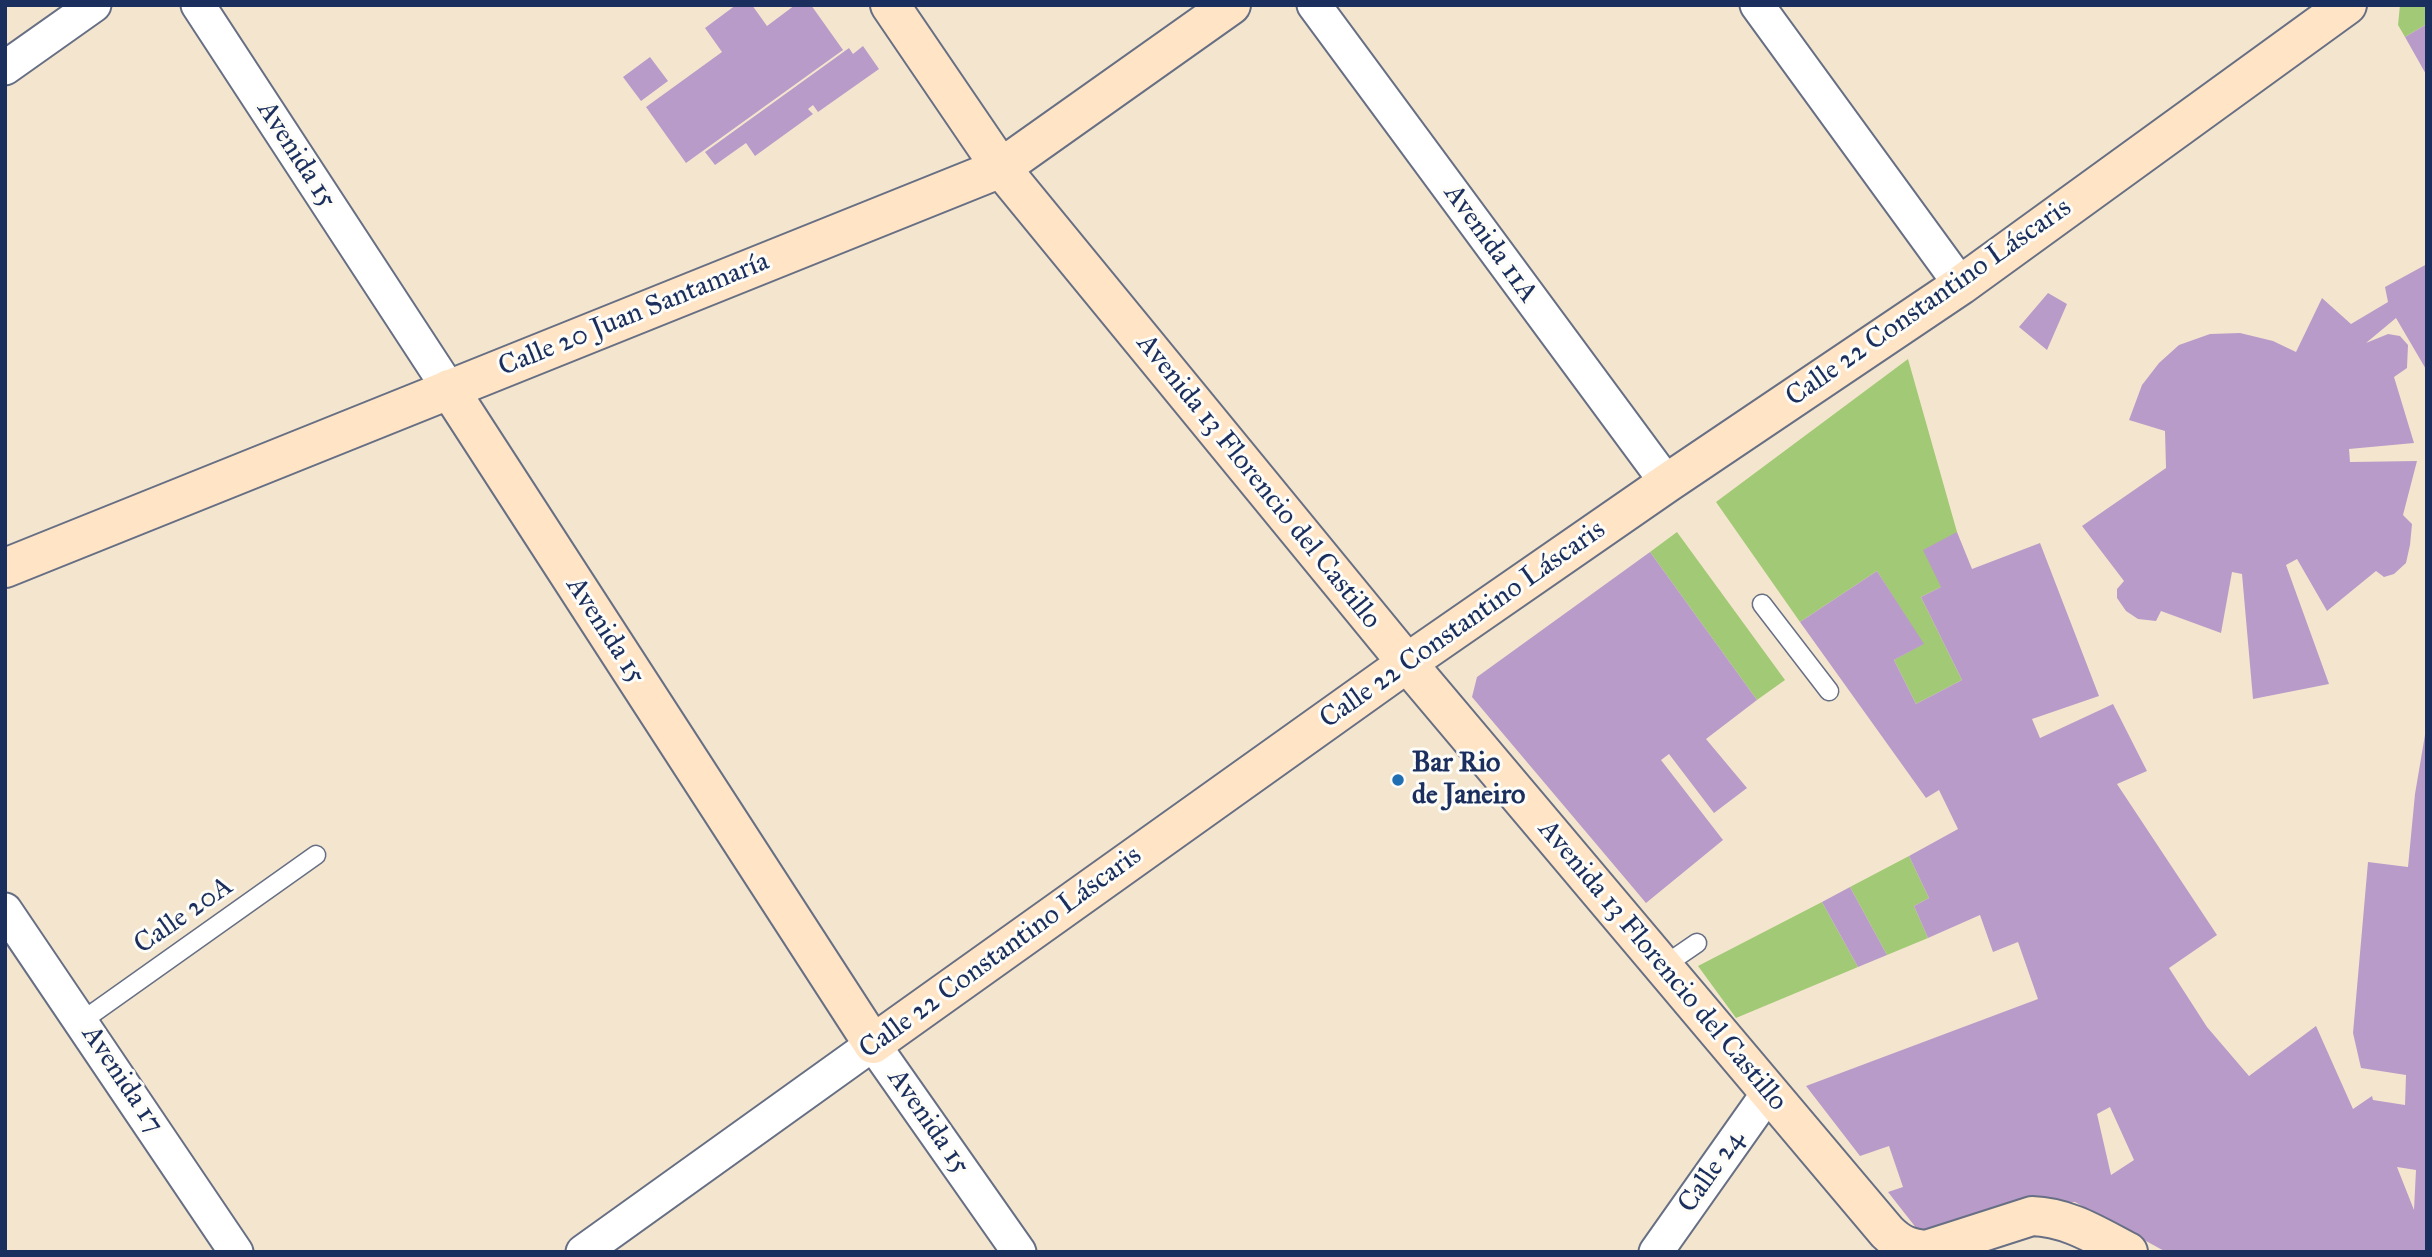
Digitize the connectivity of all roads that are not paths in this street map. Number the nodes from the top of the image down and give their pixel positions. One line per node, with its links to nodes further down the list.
1 (94, 5): 8 (street)
2 (198, 5): 11 (street, Avenida 15)
3 (890, 5): 9 (street, Avenida 13 Florencio del Castillo)
4 (1231, 5): 9 (street, Calle 20 Juan Santamaría)
5 (1314, 5): 12 (street, Avenida 11A)
6 (1757, 5): 10 (street)
7 (2331, 10): 10 (street, Calle 22 Constantino Láscaris)
8 (5, 68)
9 (1001, 168): 11 (street, Calle 20 Juan Santamaría); 15 (street, Avenida 13 Florencio del Castillo)
10 (1961, 285): 12 (street, Calle 22 Constantino Láscaris)
11 (449, 389): 13 (street, Calle 20 Juan Santamaría); 22 (street, Avenida 15)
12 (1667, 483): 15 (street, Calle 22 Constantino Láscaris)
13 (5, 568)
14 (1762, 604): 16 (lane)
15 (1407, 663): 20 (street, Avenida 13 Florencio del Castillo); 22 (street, Calle 22 Constantino Láscaris)
16 (1829, 691)
17 (316, 855): 21 (lane, Calle 20A)
18 (5, 910): 21 (street, Avenida 17)
19 (1697, 943): 20 (lane)
20 (1662, 967): 23 (street, Avenida 13 Florencio del Castillo)
21 (82, 1021): 25 (street, Avenida 17)
22 (873, 1044): 26 (street, Calle 22 Constantino Láscaris); 27 (street, Avenida 15)
23 (1769, 1092): 24 (street, Avenida 13 Florencio del Castillo); 28 (street, Calle 24)
24 (1926, 1250): 29 (street)
25 (236, 1252)
26 (583, 1252)
27 (1019, 1252)
28 (1656, 1252)
29 (2128, 1252)

